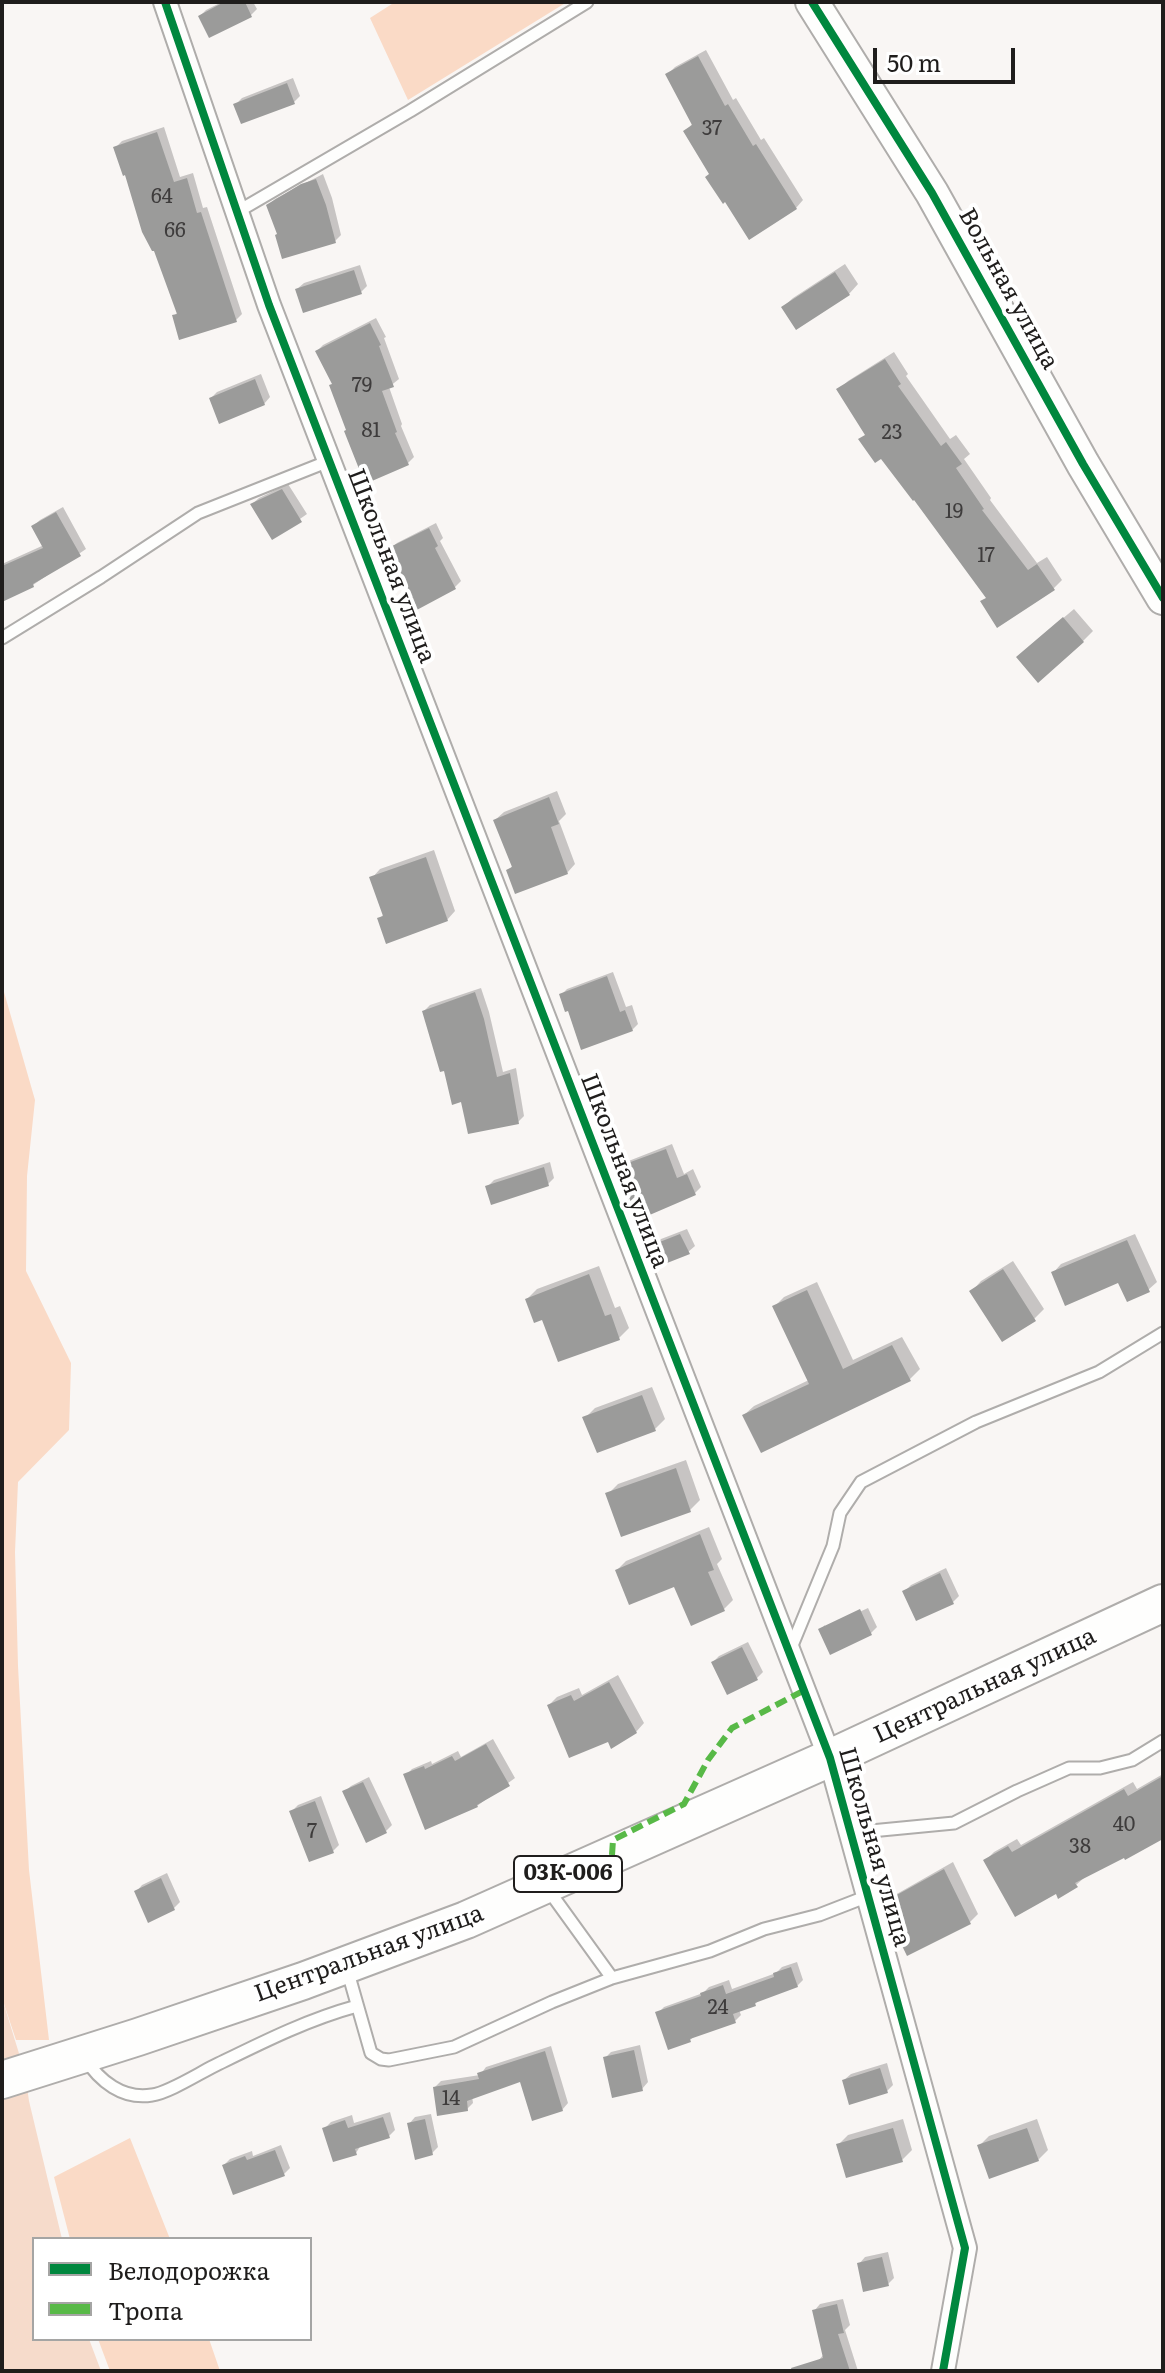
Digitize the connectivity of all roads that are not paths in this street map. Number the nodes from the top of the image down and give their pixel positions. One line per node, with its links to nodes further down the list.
1 (165, 2): 4 (street, Школьная улица)
2 (587, 2): 4 (lane)
3 (812, 2): 6 (street, Вольная улица)
4 (237, 212): 5 (street, Школьная улица)
5 (329, 461): 7 (lane); 10 (street, Школьная улица)
6 (1163, 598)
7 (2, 638)
8 (1163, 1333): 10 (lane)
9 (1163, 1603): 12 (main road, Центральная улица / 03К-006)
10 (788, 1654): 12 (street, Школьная улица)
11 (1163, 1741): 13 (lane)
12 (830, 1758): 13 (street, Школьная улица); 14 (main road, Центральная улица / 03К-006)
13 (850, 1833): 15 (street, Школьная улица)
14 (545, 1885): 16 (main road, Центральная улица / 03К-006); 17 (lane)
15 (868, 1896): 17 (lane); 21 (street, Школьная улица)
16 (346, 1964): 18 (lane); 19 (main road, Центральная улица / 03К-006)
17 (612, 1978): 18 (lane)
18 (357, 2006): 19 (lane)
19 (83, 2054): 20 (main road, 03К-006)
20 (2, 2080)
21 (943, 2371)

